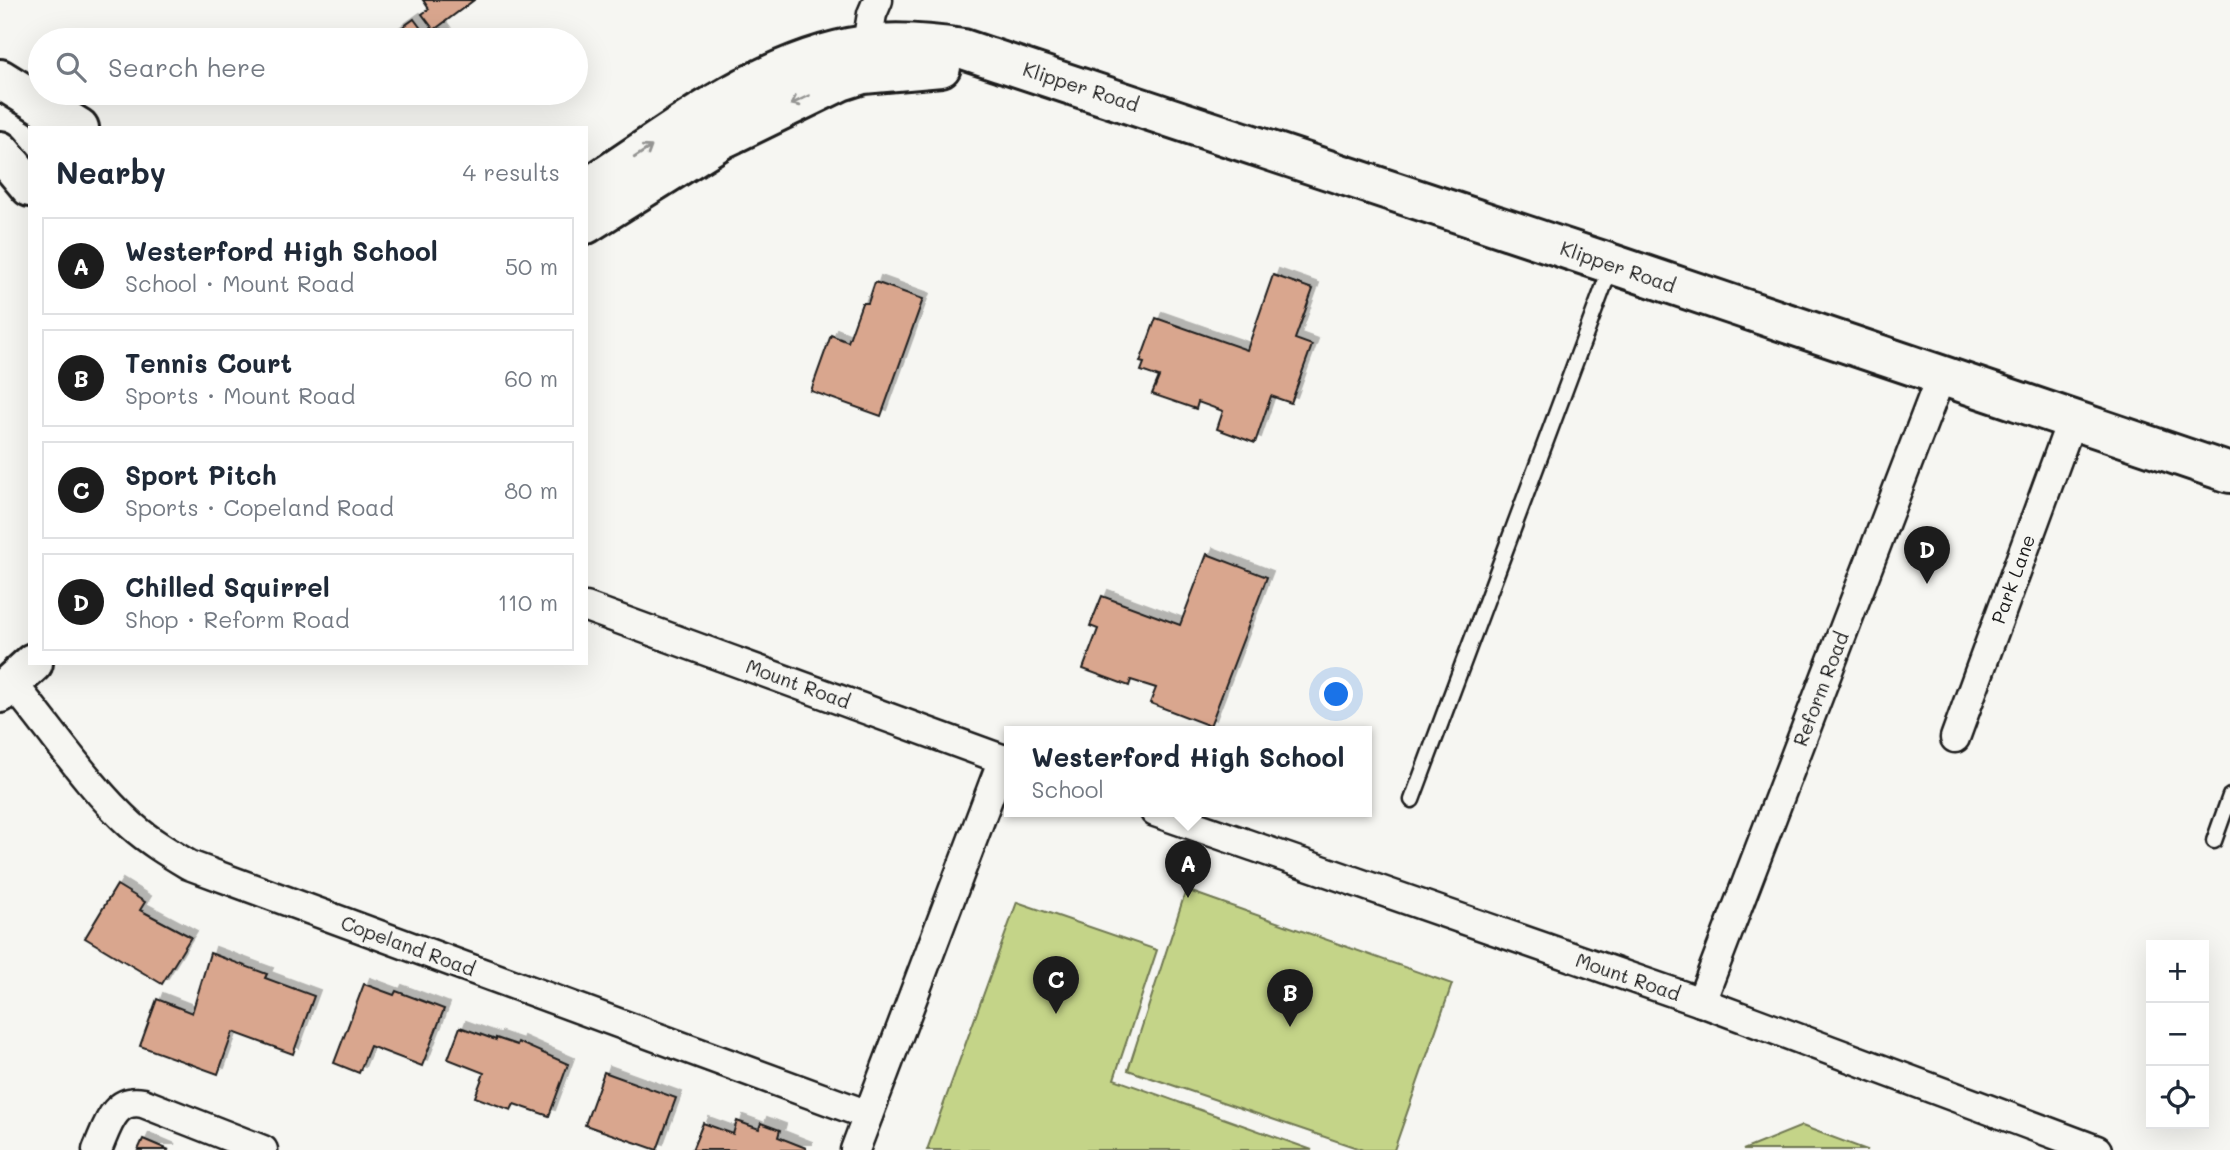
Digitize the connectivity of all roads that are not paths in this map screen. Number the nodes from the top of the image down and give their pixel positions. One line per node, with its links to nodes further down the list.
1 (878, 0): 2 (street)
2 (864, 60): 12 (main road, Klipper Road, one-way to 2); 13 (main road, Klipper Road, one-way to 13); 14 (main road, Klipper Road)
3 (0, 79): 5 (main road)
4 (0, 92): 7 (main road)
5 (28, 96)
6 (42, 105): 8 (main road)
7 (36, 126)
8 (76, 126)
9 (0, 148): 10 (main road); 11 (main road)
10 (28, 165)
11 (28, 184)
12 (588, 188)
13 (588, 223)
14 (1612, 264): 15 (main road, Klipper Road); 24 (lane)
15 (1941, 376): 16 (main road, Klipper Road); 27 (street, Reform Road)
16 (2072, 419): 17 (main road, Klipper Road); 20 (street, Park Lane)
17 (2230, 473)
18 (588, 608): 21 (street, Mount Road)
19 (15, 680): 28 (street, Copeland Road)
20 (1955, 738)
21 (1004, 759)
22 (1004, 765): 28 (street)
23 (2230, 796): 26 (lane)
24 (1412, 800)
25 (1169, 817): 27 (street, Mount Road)
26 (2214, 841)
27 (1701, 1002): 32 (street, Mount Road)
28 (869, 1115): 31 (street)
29 (97, 1150): 30 (street)
30 (263, 1150)
31 (855, 1150)
32 (2097, 1150)

